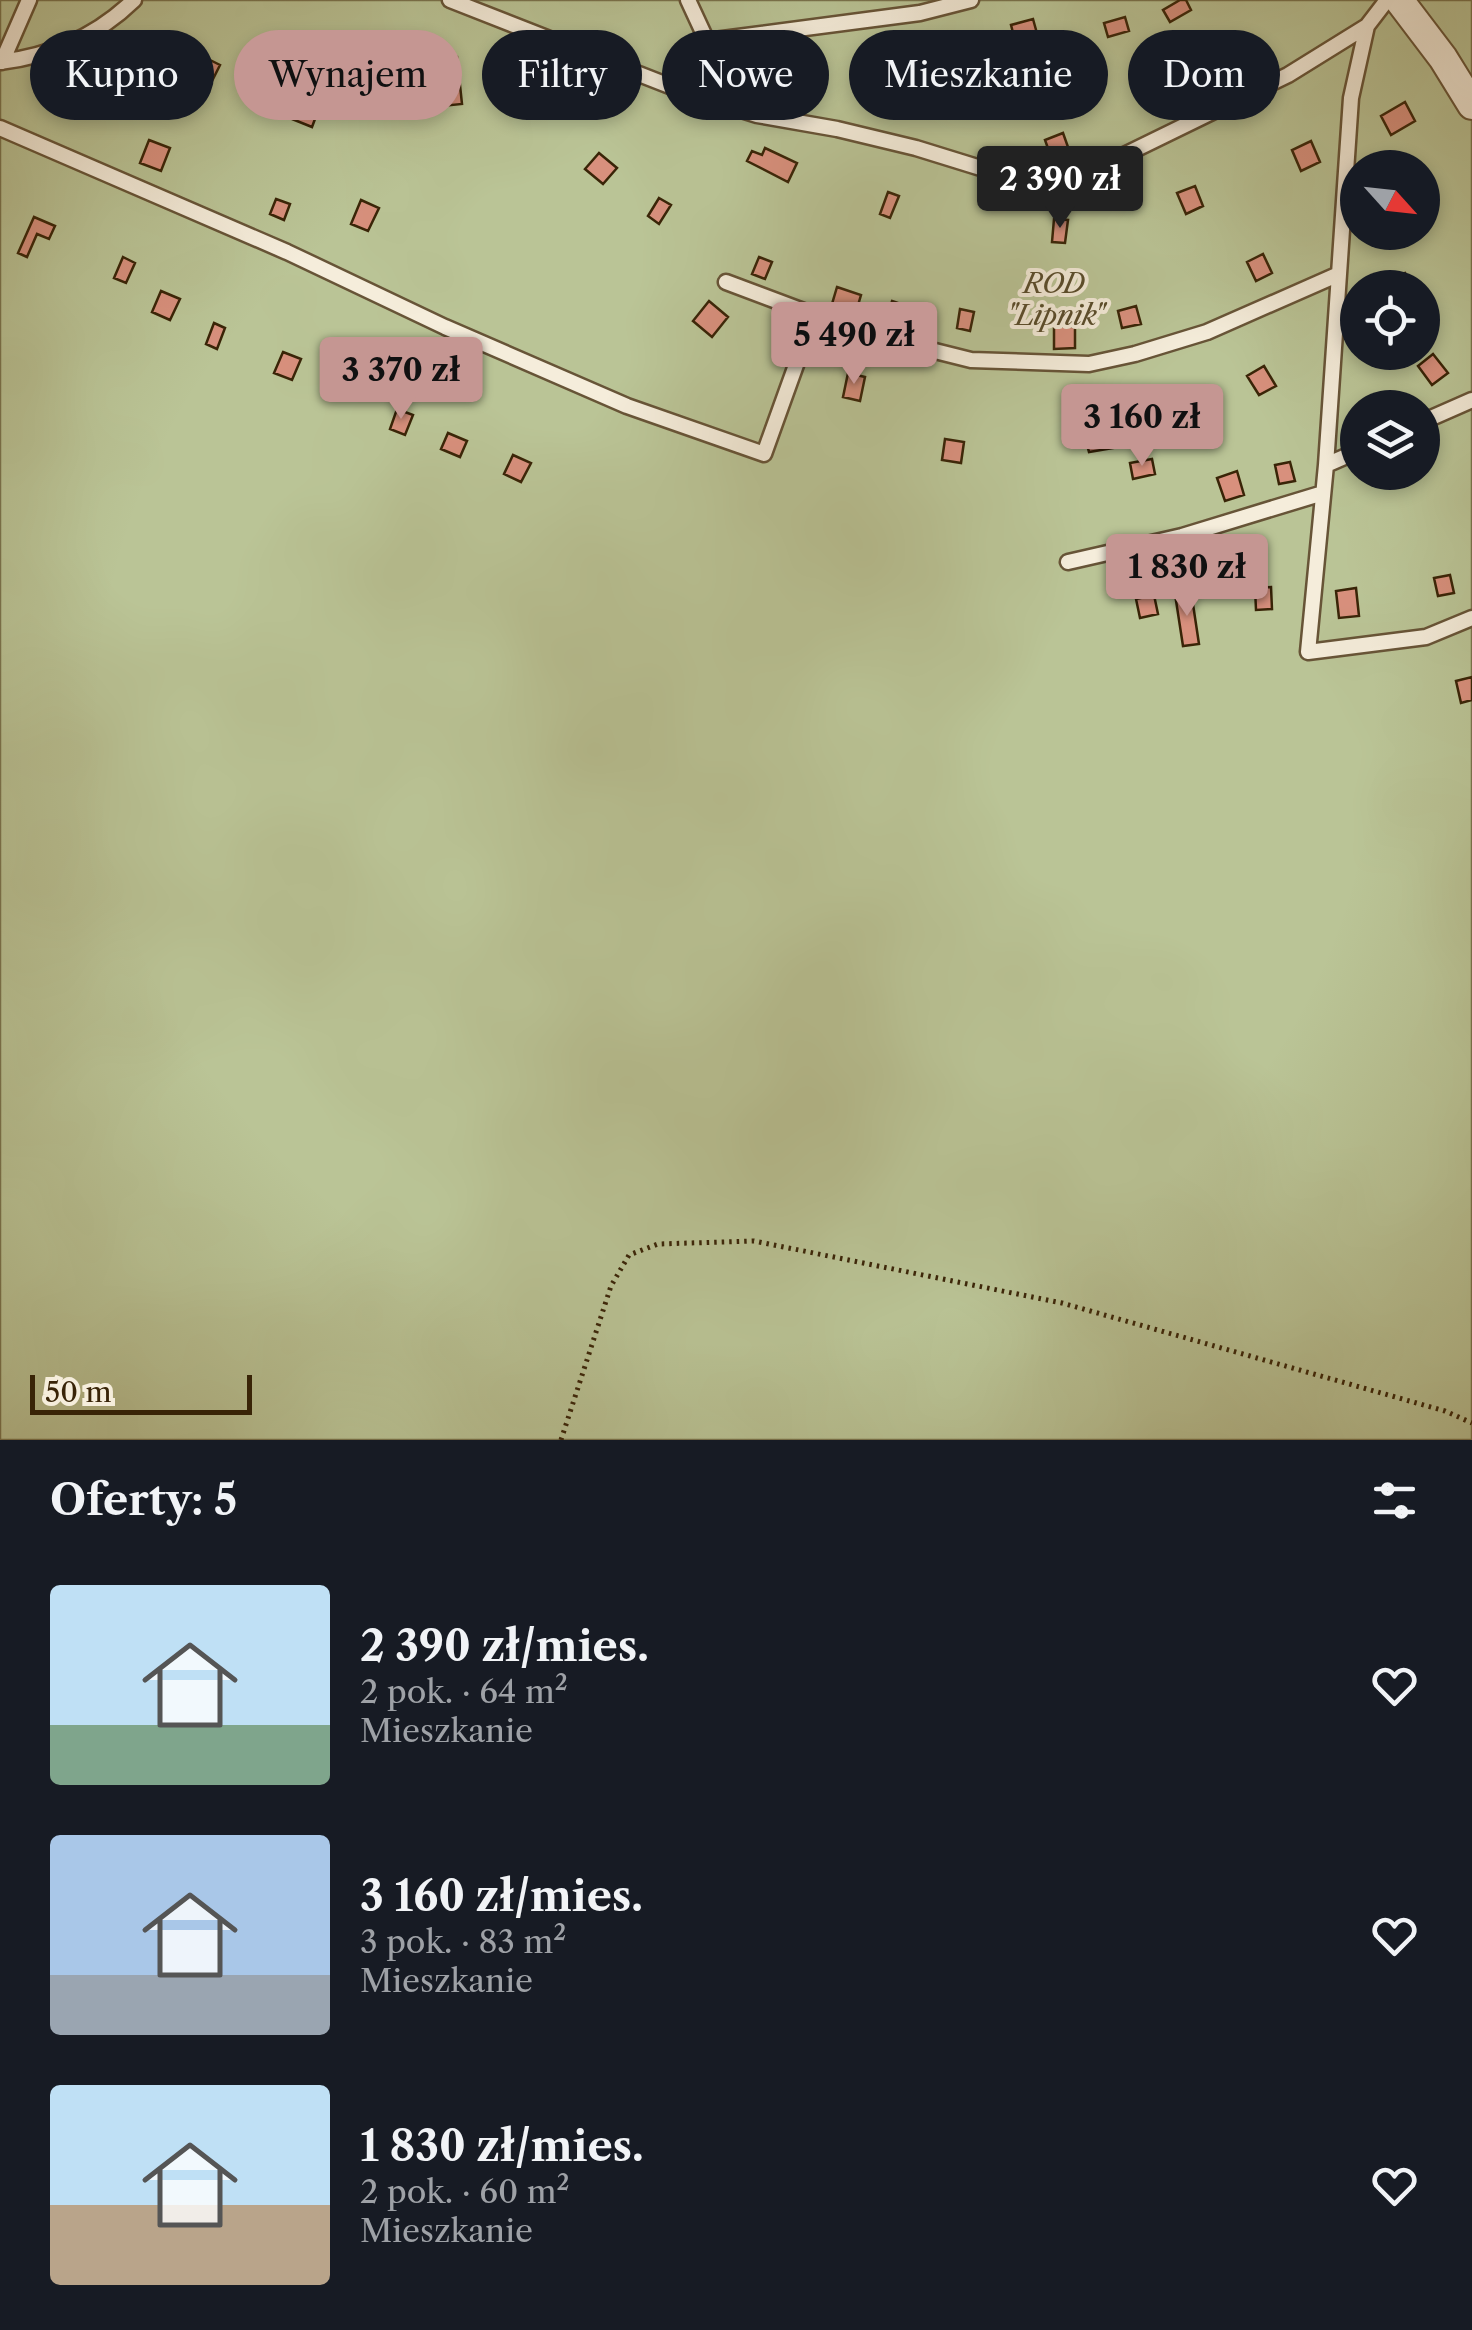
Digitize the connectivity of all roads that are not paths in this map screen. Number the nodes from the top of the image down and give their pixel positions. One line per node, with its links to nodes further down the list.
1 (29, 0): 9 (lane)
2 (134, 0): 9 (lane)
3 (450, 0): 8 (lane)
4 (688, 0): 5 (lane)
5 (970, 0)
6 (1387, 0): 8 (lane)
7 (1398, 0): 10 (street)
8 (1367, 26): 12 (lane)
9 (1, 62)
10 (1472, 105)
11 (0, 128): 14 (lane)
12 (1339, 274): 14 (lane); 18 (lane)
13 (726, 282): 14 (lane)
14 (814, 315)
15 (1472, 400): 16 (lane)
16 (1440, 414)
17 (1340, 459): 18 (lane)
18 (1326, 465): 19 (lane)
19 (1323, 493): 20 (lane); 21 (lane)
20 (1068, 562)
21 (1472, 618)

